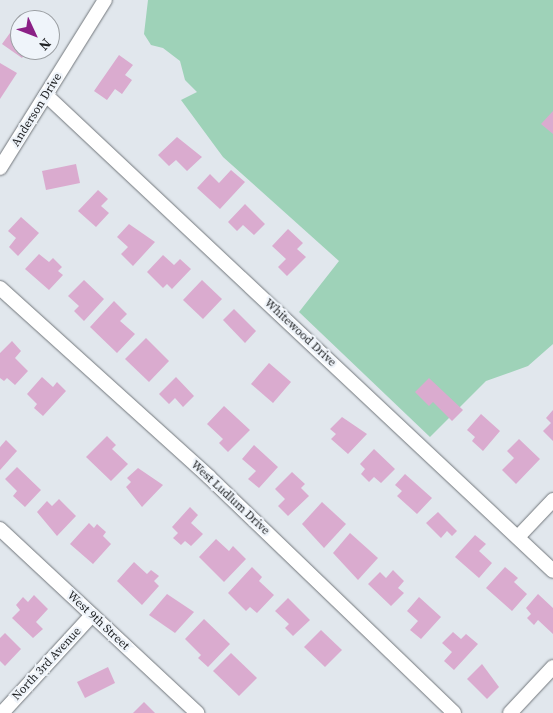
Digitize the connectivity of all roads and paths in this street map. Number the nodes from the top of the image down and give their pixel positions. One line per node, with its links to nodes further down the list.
1 (104, 0): 2 (street, Anderson Drive)
2 (46, 95): 3 (street, Anderson Drive); 7 (street, Whitewood Drive)
3 (0, 168)
4 (0, 288): 13 (street, West Ludlum Drive)
5 (553, 500): 7 (street)
6 (0, 529): 9 (street, West 9th Street)
7 (518, 538): 8 (street, Whitewood Drive)
8 (553, 571)
9 (92, 616): 11 (street, North 3rd Avenue); 12 (street, West 9th Street)
10 (553, 667): 14 (street)
11 (2, 713)
12 (197, 713)
13 (454, 713)
14 (510, 713)

